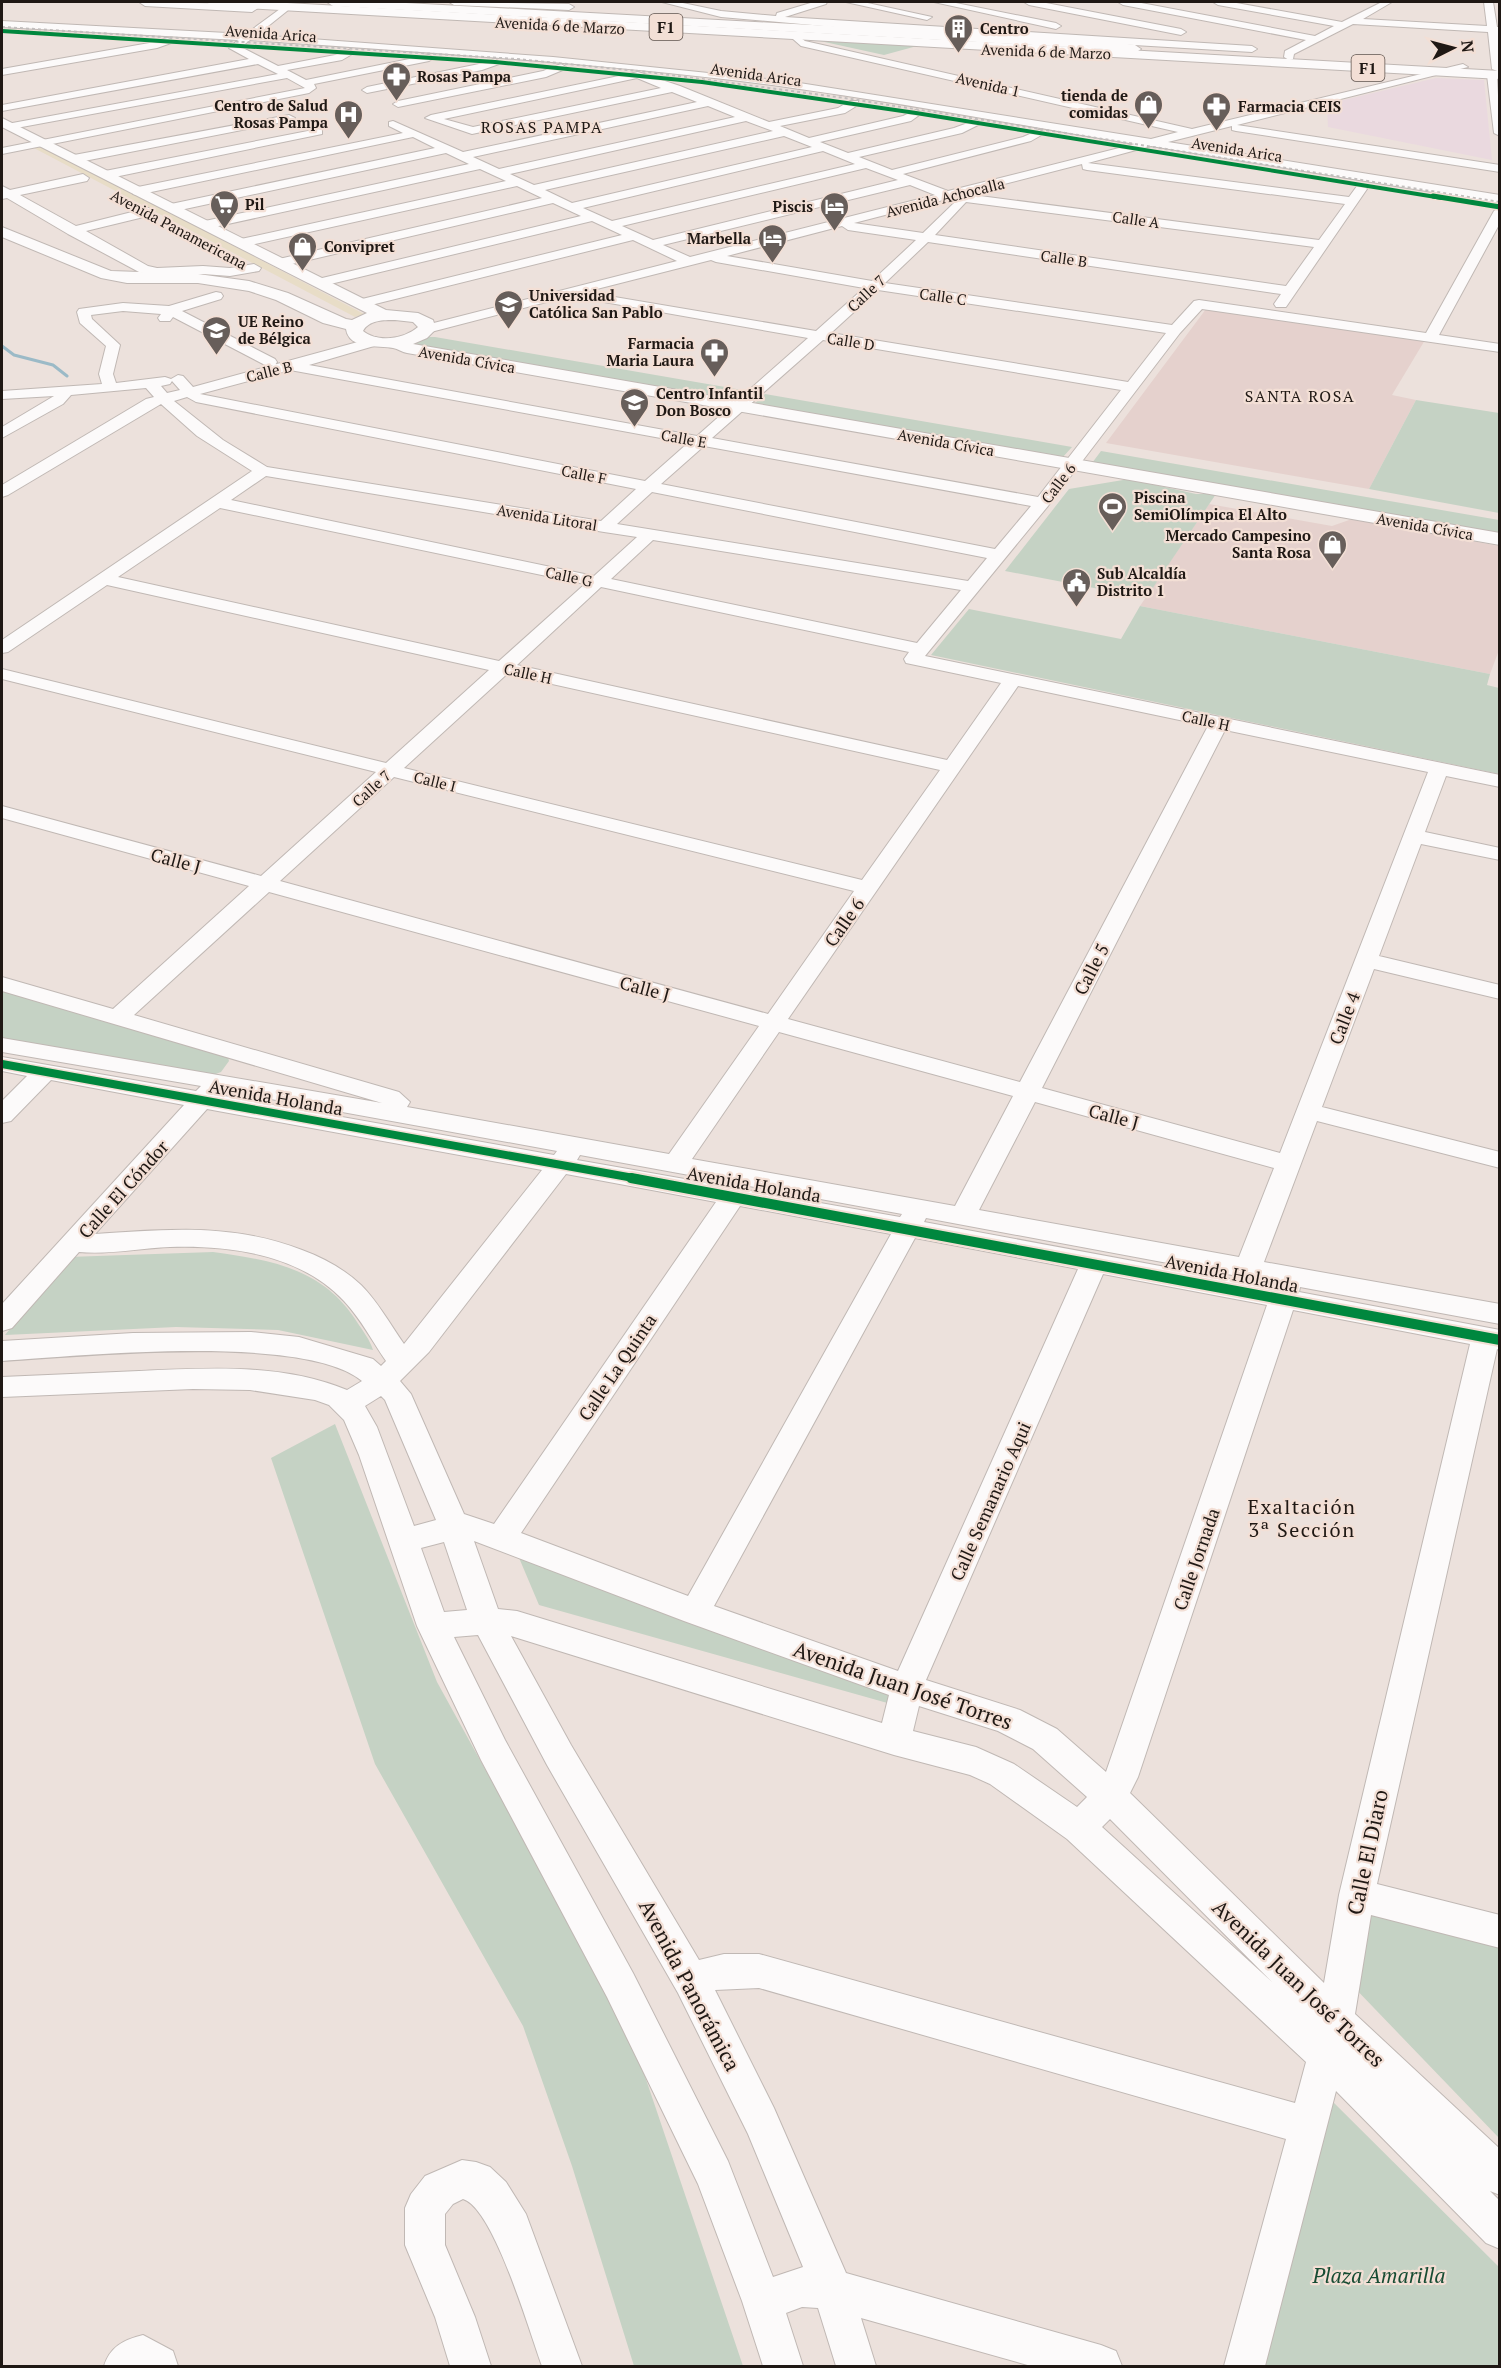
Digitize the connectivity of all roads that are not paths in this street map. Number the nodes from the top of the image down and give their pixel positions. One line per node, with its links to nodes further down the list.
1 (145, 2): 19 (main road, Avenida 6 de Marzo)
2 (212, 2): 17 (highway, Avenida 6 de Marzo / F1)
3 (261, 2): 24 (highway, Avenida 6 de Marzo / F1)
4 (333, 2): 24 (main road, Avenida 6 de Marzo)
5 (454, 2): 24 (street)
6 (667, 2): 26 (street)
7 (824, 2): 20 (street)
8 (851, 2): 34 (street)
9 (939, 2): 25 (street)
10 (1029, 2): 18 (street)
11 (1071, 2): 18 (street)
12 (1123, 2): 37 (street)
13 (1218, 2): 27 (street)
14 (1388, 2): 23 (street)
15 (1490, 2): 30 (street)
16 (775, 4): 20 (street)
17 (300, 6): 22 (highway); 24 (highway, Avenida 6 de Marzo / F1)
18 (1055, 7): 25 (street); 46 (street)
19 (284, 9): 22 (main road, Avenida 6 de Marzo); 36 (street)
20 (797, 9): 26 (street); 29 (street)
21 (1345, 9): 23 (street)
22 (343, 13): 24 (main road, Avenida 6 de Marzo)
23 (1366, 13): 27 (street)
24 (567, 15): 26 (main road, Avenida 6 de Marzo); 33 (highway, Avenida 6 de Marzo / F1); 42 (highway, Avenida 6 de Marzo / F1)
25 (1018, 18): 34 (street); 42 (street)
26 (763, 22): 29 (main road, Avenida 6 de Marzo); 33 (highway)
27 (1347, 23): 30 (street); 37 (street)
28 (2, 24): 36 (street, Avenida Arica)
29 (845, 28): 34 (main road, Avenida 6 de Marzo)
30 (1495, 29): 60 (street)
31 (2, 31): 32 (street, Avenida Arica)
32 (30, 32): 35 (street, Avenida Arica); 38 (street)
33 (795, 35): 42 (main road, Avenida 6 de Marzo); 44 (highway, Avenida 6 de Marzo / F1); 82 (street, Avenida 1)
34 (994, 35): 42 (street); 44 (main road, Avenida 6 de Marzo)
35 (98, 36): 39 (street, Avenida Arica); 40 (street)
36 (246, 37): 41 (street); 92 (street, Avenida Arica)
37 (1317, 39): 49 (street)
38 (2, 40)
39 (167, 41): 41 (street, Avenida Arica); 58 (street)
40 (59, 47)
41 (235, 47): 47 (street, Avenida Arica); 48 (street); 52 (street)
42 (1118, 47): 43 (street); 50 (highway, Avenida 6 de Marzo / F1)
43 (1162, 47): 44 (highway, Avenida 6 de Marzo / F1); 45 (street); 50 (highway, Avenida 6 de Marzo / F1)
44 (1135, 49)
45 (1252, 49): 46 (highway); 50 (highway)
46 (1266, 50): 49 (highway)
47 (349, 53): 51 (street, Avenida Arica); 56 (street)
48 (199, 55)
49 (1289, 55): 50 (highway, Avenida 6 de Marzo / F1); 55 (highway, Avenida 6 de Marzo / F1)
50 (1236, 57): 57 (highway, Avenida 6 de Marzo / F1)
51 (432, 58): 53 (street, Avenida Arica); 63 (street)
52 (258, 62): 56 (street); 72 (street)
53 (495, 62): 54 (street, Avenida Arica); 67 (street)
54 (561, 67): 62 (street, Avenida Arica); 71 (street)
55 (1463, 67): 59 (street); 60 (highway, Avenida 6 de Marzo / F1)
56 (276, 69): 61 (street)
57 (1388, 69): 59 (highway, Avenida 6 de Marzo / F1); 82 (street, Avenida Achocalla)
58 (2, 72)
59 (1446, 72): 60 (highway, Avenida 6 de Marzo / F1); 80 (street)
60 (1497, 72): 87 (street)
61 (287, 75): 65 (street); 81 (street)
62 (638, 75): 64 (street, Avenida Arica); 66 (street); 75 (street)
63 (339, 76): 65 (street); 67 (street)
64 (702, 82): 66 (street); 70 (street, Avenida Arica)
65 (308, 86): 68 (street)
66 (675, 89): 69 (street); 75 (street)
67 (367, 90): 71 (street)
68 (256, 102): 77 (street); 90 (street)
69 (711, 102): 76 (street); 99 (street)
70 (854, 103): 73 (street, Avenida Arica); 79 (street)
71 (398, 104): 74 (street)
72 (2, 108)
73 (916, 113): 78 (street, Avenida Arica); 89 (street)
74 (418, 116): 75 (street); 88 (street)
75 (436, 117)
76 (748, 117): 79 (street); 106 (street)
77 (289, 118): 83 (street); 101 (street)
78 (976, 123): 86 (street, Avenida Arica); 100 (street)
79 (770, 125): 84 (street)
80 (1227, 125): 85 (street); 105 (street)
81 (5, 128): 90 (main road); 93 (main road, Avenida Panamericana)
82 (1181, 129): 85 (street, Avenida 1); 92 (street, Avenida Achocalla)
83 (318, 132): 95 (street); 108 (street)
84 (785, 132): 89 (street); 113 (street)
85 (1193, 132): 91 (street)
86 (1039, 133): 94 (street, Avenida Arica); 107 (street)
87 (1500, 133)
88 (413, 134): 95 (street); 97 (street)
89 (809, 141): 96 (street)
90 (42, 142): 93 (street); 101 (main road)
91 (1151, 144): 92 (street, Avenida Arica); 118 (street, Avenida Arica)
92 (1136, 145): 94 (street, Avenida Arica); 103 (street, Avenida Achocalla); 112 (street, Avenida Arica)
93 (24, 146): 98 (street); 109 (main road, Avenida Panamericana)
94 (1122, 146): 116 (street, Avenida Achocalla)
95 (349, 147): 114 (street)
96 (825, 147): 100 (street); 120 (street)
97 (447, 149): 99 (street); 121 (street)
98 (2, 151)
99 (461, 156): 104 (street)
100 (848, 156): 102 (street)
101 (74, 159): 108 (main road)
102 (868, 164): 107 (street); 127 (street)
103 (1074, 164): 116 (street, Avenida Achocalla); 119 (street)
104 (481, 165): 106 (street); 126 (street)
105 (1500, 169)
106 (496, 172): 111 (street)
107 (892, 173): 110 (street)
108 (105, 175): 114 (main road)
109 (83, 178): 115 (street); 123 (main road, Avenida Panamericana)
110 (911, 181): 116 (street); 132 (street)
111 (518, 182): 113 (street); 135 (street)
112 (1364, 185): 119 (street); 122 (street, Avenida Arica)
113 (533, 189): 117 (street)
114 (138, 191): 121 (main road)
115 (4, 193): 128 (street)
116 (949, 195): 125 (street, Avenida Achocalla); 131 (street, Calle 7); 133 (street, Calle A); 137 (street, Avenida Achocalla)
117 (554, 199): 120 (street); 138 (street)
118 (1500, 199)
119 (1352, 201): 133 (street)
120 (570, 207): 124 (street)
121 (171, 208): 126 (main road)
122 (1500, 209): 154 (street)
123 (148, 212): 128 (street); 134 (main road, Avenida Panamericana)
124 (593, 217): 127 (street); 140 (street)
125 (837, 224): 131 (street, Calle B); 136 (street, Avenida Achocalla)
126 (205, 225): 135 (main road)
127 (610, 225): 130 (street)
128 (72, 231): 139 (street)
129 (2, 232): 152 (main road)
130 (634, 236): 132 (street); 145 (street)
131 (926, 238): 141 (street, Calle 7); 142 (street, Calle B)
132 (651, 244): 137 (street)
133 (1323, 244): 142 (street)
134 (214, 247)
135 (237, 250): 138 (main road); 139 (main road, Avenida Panamericana)
136 (713, 256): 137 (street, Avenida Achocalla); 141 (street, Calle C)
137 (685, 260): 143 (street, Avenida Achocalla); 150 (street, Avenida Achocalla)
138 (279, 263): 140 (main road)
139 (254, 268): 152 (main road, Avenida Panamericana)
140 (318, 283): 145 (main road)
141 (873, 285): 151 (street, Calle C); 153 (street, Calle 7)
142 (1290, 291): 147 (street)
143 (571, 293): 150 (street, Avenida Achocalla); 153 (street, Calle D)
144 (216, 296): 146 (street)
145 (359, 304): 148 (main road)
146 (170, 310): 149 (street); 158 (street); 164 (street)
147 (1275, 314): 151 (street, Calle 6); 154 (street)
148 (383, 315): 150 (main road, Avenida Cívica); 152 (main road)
149 (162, 327)
150 (425, 327): 155 (main road, Avenida Cívica); 156 (main road)
151 (1175, 330): 163 (street, Calle 6)
152 (362, 333): 156 (main road); 158 (street, Calle B); 159 (street, Calle B)
153 (820, 336): 163 (street, Calle D); 165 (street, Calle 7)
154 (1431, 337): 157 (street)
155 (462, 338)
156 (394, 341): 171 (main road, Avenida Cívica)
157 (1500, 348)
158 (270, 362): 161 (street, Calle B)
159 (290, 366): 161 (street, Calle B); 173 (street, Calle E)
160 (150, 383): 161 (street, Calle B); 164 (street, Calle B); 169 (street, Avenida Litoral)
161 (183, 385): 169 (street, Calle B); 179 (street, Calle F)
162 (734, 385): 165 (main road)
163 (1132, 387): 175 (street, Calle 6)
164 (110, 388): 166 (street, Calle B)
165 (758, 389): 167 (main road); 171 (street, Calle 7)
166 (64, 392): 168 (street); 170 (street); 172 (street)
167 (781, 393)
168 (2, 394)
169 (161, 398): 178 (street, Avenida Litoral); 180 (street, Calle B)
170 (2, 402)
171 (740, 405): 173 (street, Calle 7); 177 (main road, Avenida Cívica)
172 (2, 433)
173 (700, 441): 179 (street, Calle 7); 182 (street, Calle E)
174 (1063, 441): 175 (main road)
175 (1086, 445): 176 (main road); 177 (street, Calle 6)
176 (1109, 449)
177 (1072, 464): 182 (street, Calle 6); 185 (main road, Avenida Cívica)
178 (262, 471): 181 (street); 183 (street, Avenida Litoral)
179 (648, 487): 183 (street, Calle 7); 186 (street, Calle F)
180 (2, 492)
181 (217, 502): 187 (street); 188 (street, Calle G)
182 (1042, 503): 186 (street, Calle 6)
183 (604, 527): 184 (street, Avenida Litoral)
184 (650, 534): 188 (street, Calle 7); 189 (street, Avenida Litoral)
185 (1500, 539)
186 (998, 555): 189 (street, Calle 6)
187 (104, 579): 190 (street); 192 (street, Calle H)
188 (597, 581): 191 (street, Calle G); 192 (street, Calle 7)
189 (973, 587): 191 (street, Calle 6)
190 (3, 645)
191 (917, 654): 194 (street, Calle H)
192 (503, 667): 196 (street, Calle H); 198 (street, Calle 7)
193 (2, 674): 198 (street, Calle I)
194 (1013, 680): 195 (street, Calle H); 196 (street, Calle 6)
195 (1219, 723): 197 (street, Calle H); 215 (street, Calle 5)
196 (952, 766): 204 (street, Calle 6)
197 (1439, 768): 199 (street, Calle H); 201 (street, Calle 4)
198 (390, 770): 203 (street, Calle 7); 204 (street, Calle I)
199 (1500, 781)
200 (2, 812): 203 (street, Calle J)
201 (1413, 836): 202 (street); 205 (street, Calle 4)
202 (1500, 854)
203 (265, 884): 208 (street, Calle 7); 209 (street, Calle J)
204 (867, 888): 209 (street, Calle 6)
205 (1366, 960): 207 (street); 216 (street, Calle 4)
206 (2, 984): 208 (street)
207 (1500, 992)
208 (118, 1017): 211 (street)
209 (773, 1023): 215 (street, Calle J); 222 (street, Calle 6)
210 (2, 1045): 214 (street, Avenida Holanda)
211 (242, 1054): 214 (street, Calle El Cóndor); 217 (street)
212 (2, 1064): 213 (street, Avenida Holanda)
213 (46, 1071): 214 (street, Avenida Holanda); 218 (street)
214 (210, 1091): 217 (street, Avenida Holanda); 219 (street, Avenida Holanda); 226 (street, Calle El Cóndor)
215 (1027, 1092): 221 (street, Calle J); 224 (street, Calle 5)
216 (1308, 1111): 220 (street); 221 (street, Calle 4)
217 (401, 1114): 219 (street, Avenida Holanda)
218 (2, 1115)
219 (568, 1156): 222 (street, Avenida Holanda); 223 (street, Avenida Holanda); 233 (street)
220 (1500, 1161)
221 (1288, 1163): 228 (street, Calle 4)
222 (675, 1164): 225 (street, Avenida Holanda)
223 (733, 1197): 225 (street, Avenida Holanda); 237 (street, Calle La Quinta)
224 (963, 1216): 225 (street, Avenida Holanda); 228 (street, Avenida Holanda)
225 (914, 1218): 227 (street, Avenida Holanda); 239 (street)
226 (75, 1243): 230 (street, Calle El Cóndor); 233 (street, Avenida Panorámica)
227 (1094, 1264): 229 (street, Avenida Holanda); 242 (street, Calle Semanario Aqui)
228 (1249, 1268): 229 (street, Avenida Holanda)
229 (1287, 1288): 231 (street, Avenida Holanda); 244 (street, Calle Jornada)
230 (2, 1321)
231 (1495, 1330): 246 (street, Calle El Diaro)
232 (2, 1351): 233 (street)
233 (393, 1371): 235 (street); 236 (street, Avenida Panorámica)
234 (2, 1387): 235 (street)
235 (347, 1404): 238 (street)
236 (454, 1527): 237 (street, Avenida Juan José Torres); 238 (street, Avenida Juan José Torres); 240 (street, Avenida Panorámica)
237 (501, 1538): 239 (street, Avenida Juan José Torres)
238 (403, 1541): 241 (street)
239 (695, 1612): 242 (street, Avenida Juan José Torres)
240 (488, 1621): 241 (street, Avenida Juan José Torres); 243 (street, Avenida Juan José Torres); 248 (street, Avenida Panorámica)
241 (433, 1626): 255 (street)
242 (907, 1688): 243 (street, Calle Semanario Aqui); 244 (street, Avenida Juan José Torres)
243 (894, 1741): 245 (street, Avenida Juan José Torres)
244 (1110, 1796): 245 (street, Calle Jornada); 249 (street, Avenida Juan José Torres)
245 (1078, 1828): 250 (street, Avenida Juan José Torres)
246 (1357, 1894): 247 (street); 249 (street, Calle El Diaro)
247 (1500, 1932)
248 (691, 1982): 251 (street); 254 (street, Avenida Panorámica)
249 (1336, 2020): 250 (street, Calle El Diaro); 252 (street, Avenida Juan José Torres)
250 (1327, 2056): 251 (street, Calle El Diaro); 253 (street, Avenida Juan José Torres)
251 (1308, 2126): 263 (street, Calle El Diaro)
252 (1500, 2176)
253 (1500, 2229)
254 (832, 2289): 255 (street); 261 (street, Avenida Panorámica); 262 (street)
255 (762, 2301): 260 (street)
256 (124, 2367): 257 (street)
257 (158, 2367)
258 (470, 2367): 259 (street)
259 (562, 2367)
260 (783, 2367)
261 (856, 2367)
262 (1101, 2367)
263 (1245, 2367)

